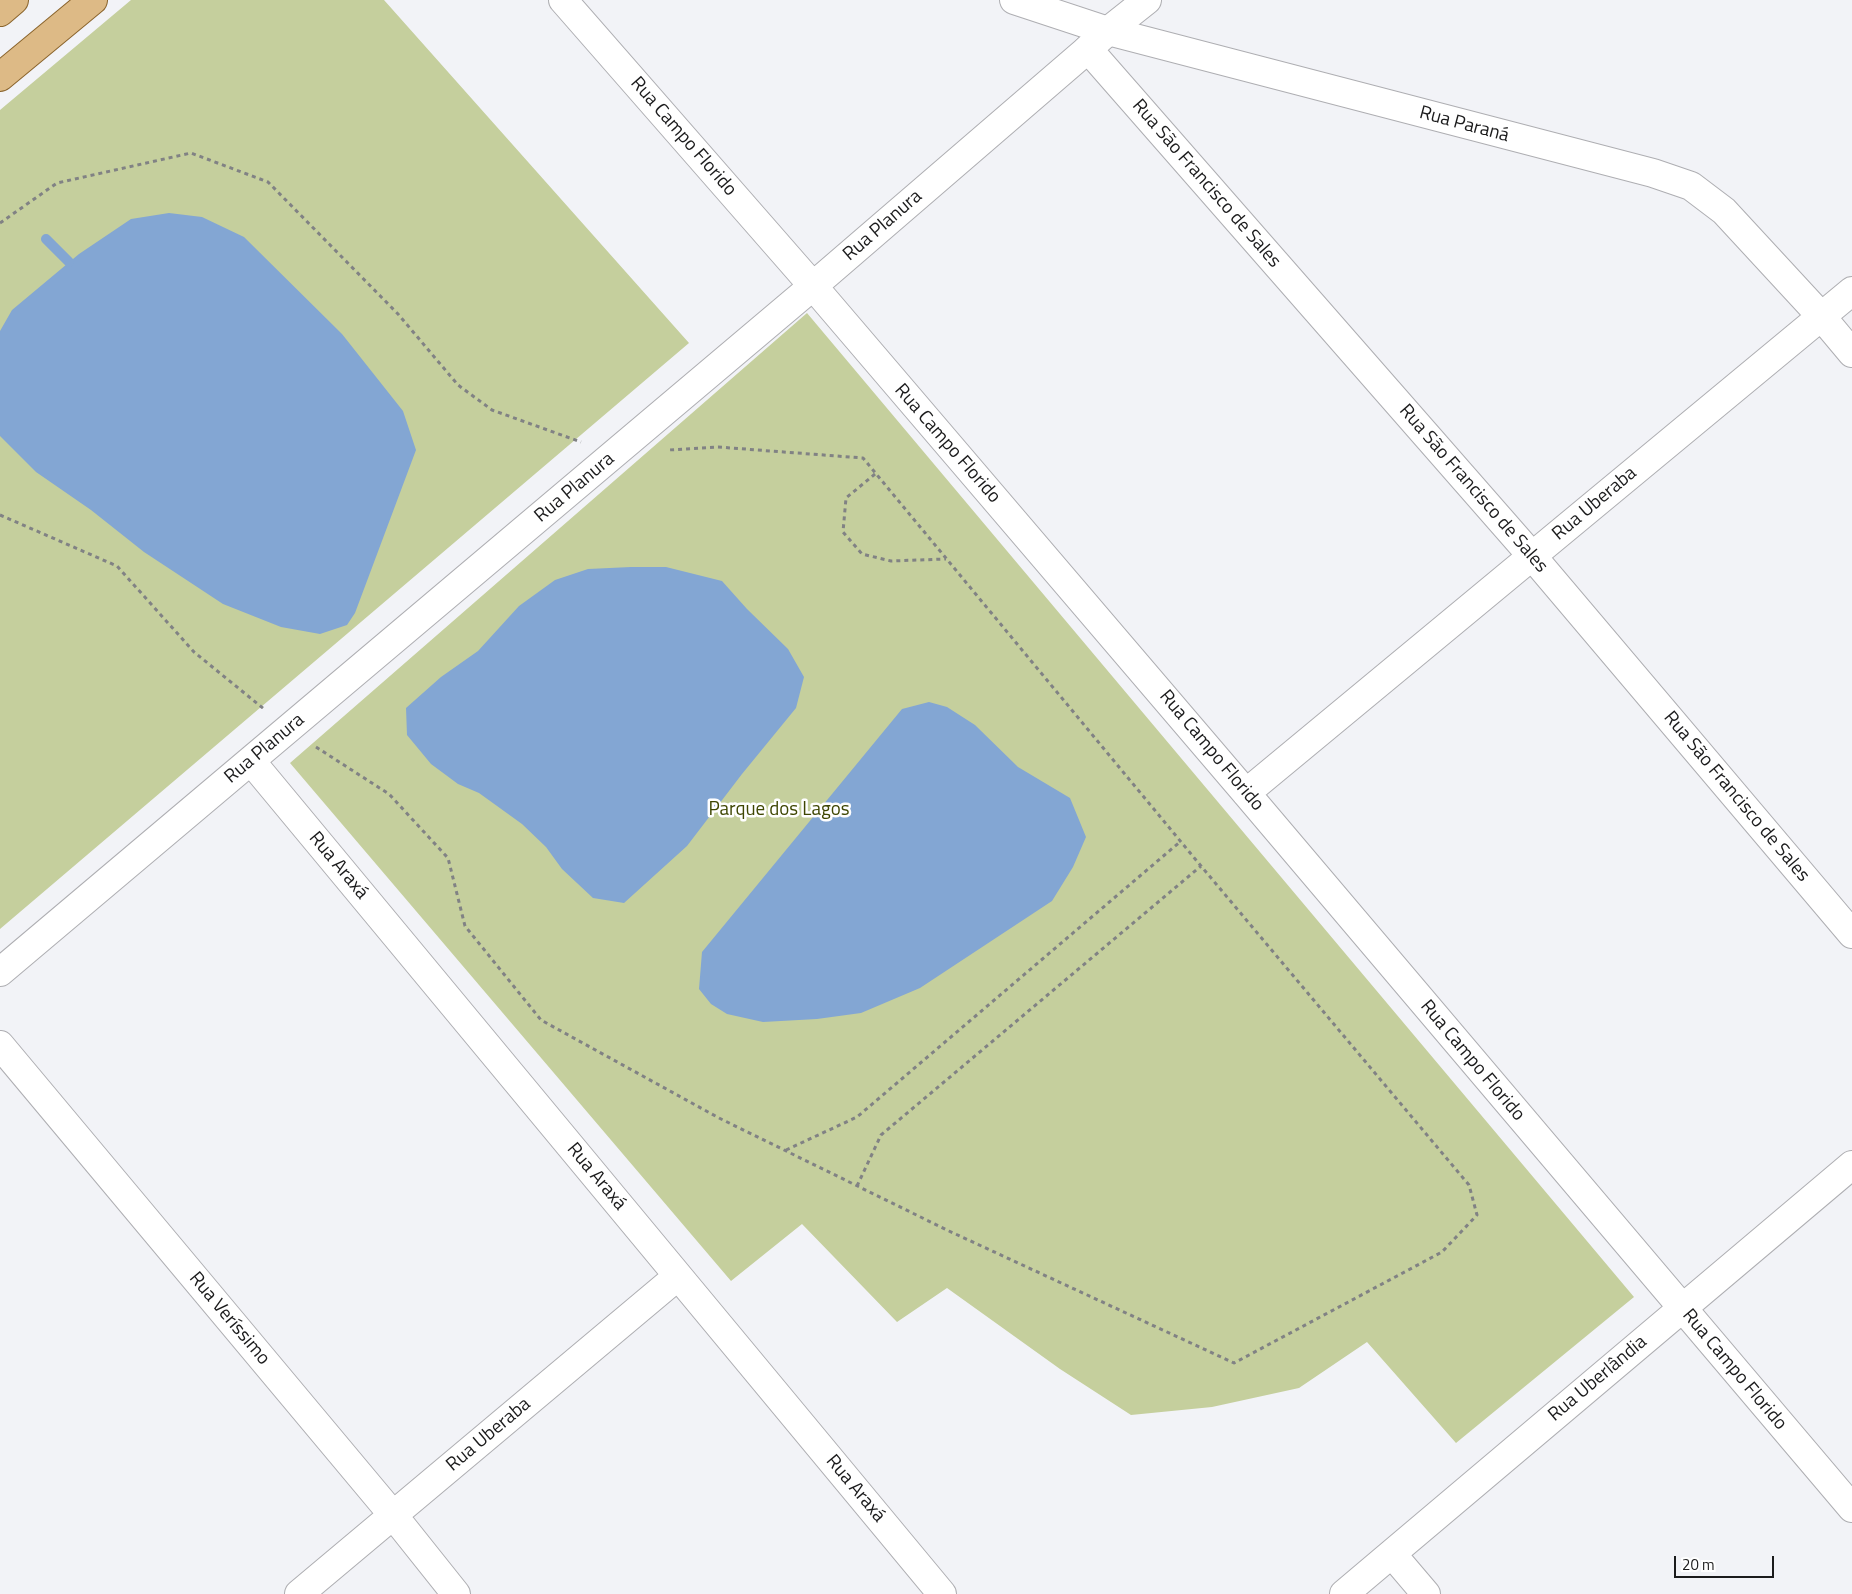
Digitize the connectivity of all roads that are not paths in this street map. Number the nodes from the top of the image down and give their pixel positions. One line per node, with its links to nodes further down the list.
1 (14, 0): 6 (main road)
2 (93, 0): 9 (main road)
3 (563, 0): 10 (street, Rua Campo Florido)
4 (1014, 0): 7 (street, Rua Paraná)
5 (1147, 0): 7 (street, Rua Planura)
6 (0, 12)
7 (1108, 31): 8 (street, Rua Planura); 12 (street, Rua Paraná)
8 (1088, 49): 10 (street, Rua Planura); 14 (street, Rua São Francisco de Sales)
9 (0, 77)
10 (813, 286): 15 (street, Rua Planura); 16 (street, Rua Campo Florido)
11 (1852, 290): 12 (street, Rua Uberaba)
12 (1821, 316): 13 (street, Rua Paraná); 14 (street, Rua Uberaba)
13 (1852, 353)
14 (1532, 556): 16 (street, Rua Uberaba); 17 (street, Rua São Francisco de Sales)
15 (250, 761): 18 (street, Rua Planura); 21 (street, Rua Araxá)
16 (1246, 793): 22 (street, Rua Campo Florido)
17 (1852, 934)
18 (0, 972)
19 (0, 1045): 24 (street, Rua Veríssimo)
20 (1852, 1165): 22 (street, Rua Uberlândia)
21 (678, 1276): 24 (street, Rua Uberaba); 28 (street, Rua Araxá)
22 (1682, 1309): 23 (street, Rua Campo Florido); 25 (street, Rua Uberlândia)
23 (1852, 1508)
24 (393, 1515): 26 (street, Rua Uberaba); 27 (street, Rua Veríssimo)
25 (1392, 1554): 29 (street, Rua Uberlândia); 30 (street)
26 (299, 1594)
27 (456, 1594)
28 (942, 1594)
29 (1344, 1594)
30 (1426, 1594)

